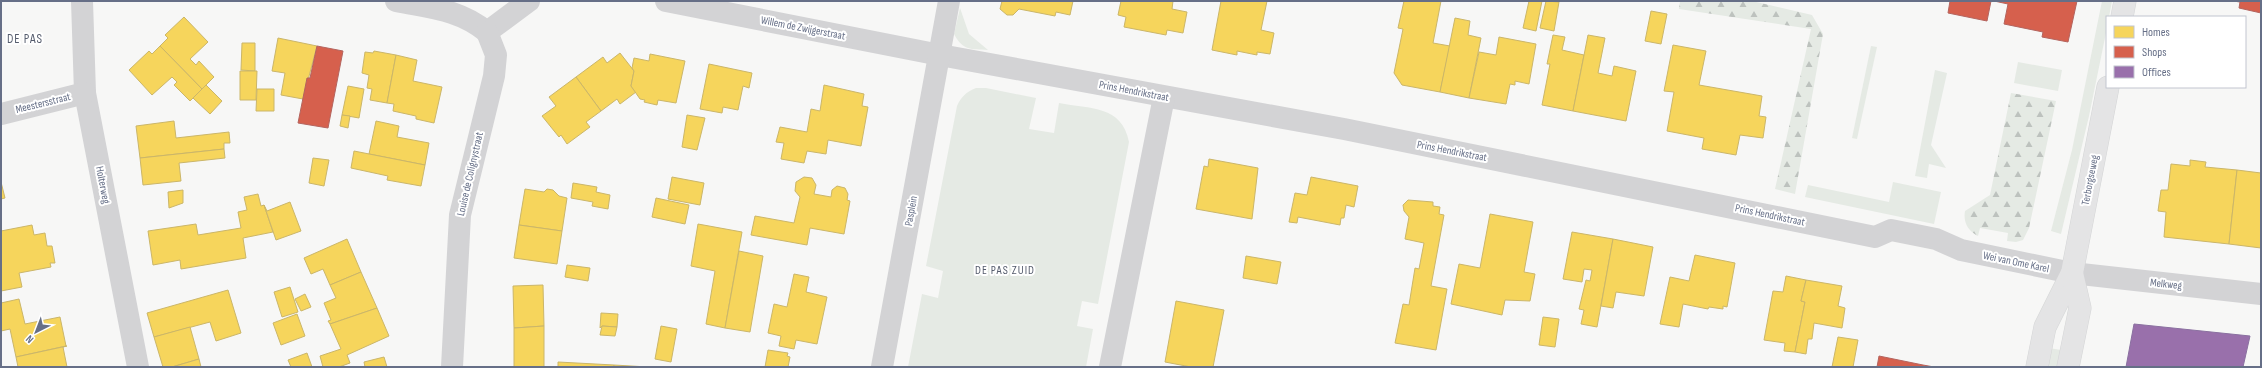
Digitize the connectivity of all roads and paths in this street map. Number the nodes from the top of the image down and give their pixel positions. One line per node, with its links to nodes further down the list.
1 (82, 1): 11 (street, Holterweg)
2 (396, 1): 8 (street)
3 (529, 1): 8 (street)
4 (666, 1): 9 (street, Willem de Zwijgerstraat)
5 (949, 1): 9 (street, Pasplein)
6 (2125, 1): 7 (main road)
7 (2122, 16)
8 (487, 32): 18 (street, Louise de Colignystraat)
9 (940, 55): 12 (street, Prins Hendrikstraat); 19 (street, Pasplein)
10 (2108, 88): 15 (main road, Terborgseweg)
11 (85, 93): 13 (street, Meestersstraat); 17 (street, Holterweg)
12 (1164, 97): 14 (street, Prins Hendrikstraat); 20 (street)
13 (1, 114)
14 (1961, 250): 15 (street, Wei van Ome Karel)
15 (2072, 273): 16 (street, Melkweg); 21 (main road, Terborgseweg); 22 (main road, Terborgseweg)
16 (2261, 294)
17 (138, 367)
18 (452, 367)
19 (882, 367)
20 (1110, 367)
21 (2037, 367)
22 (2068, 367)

